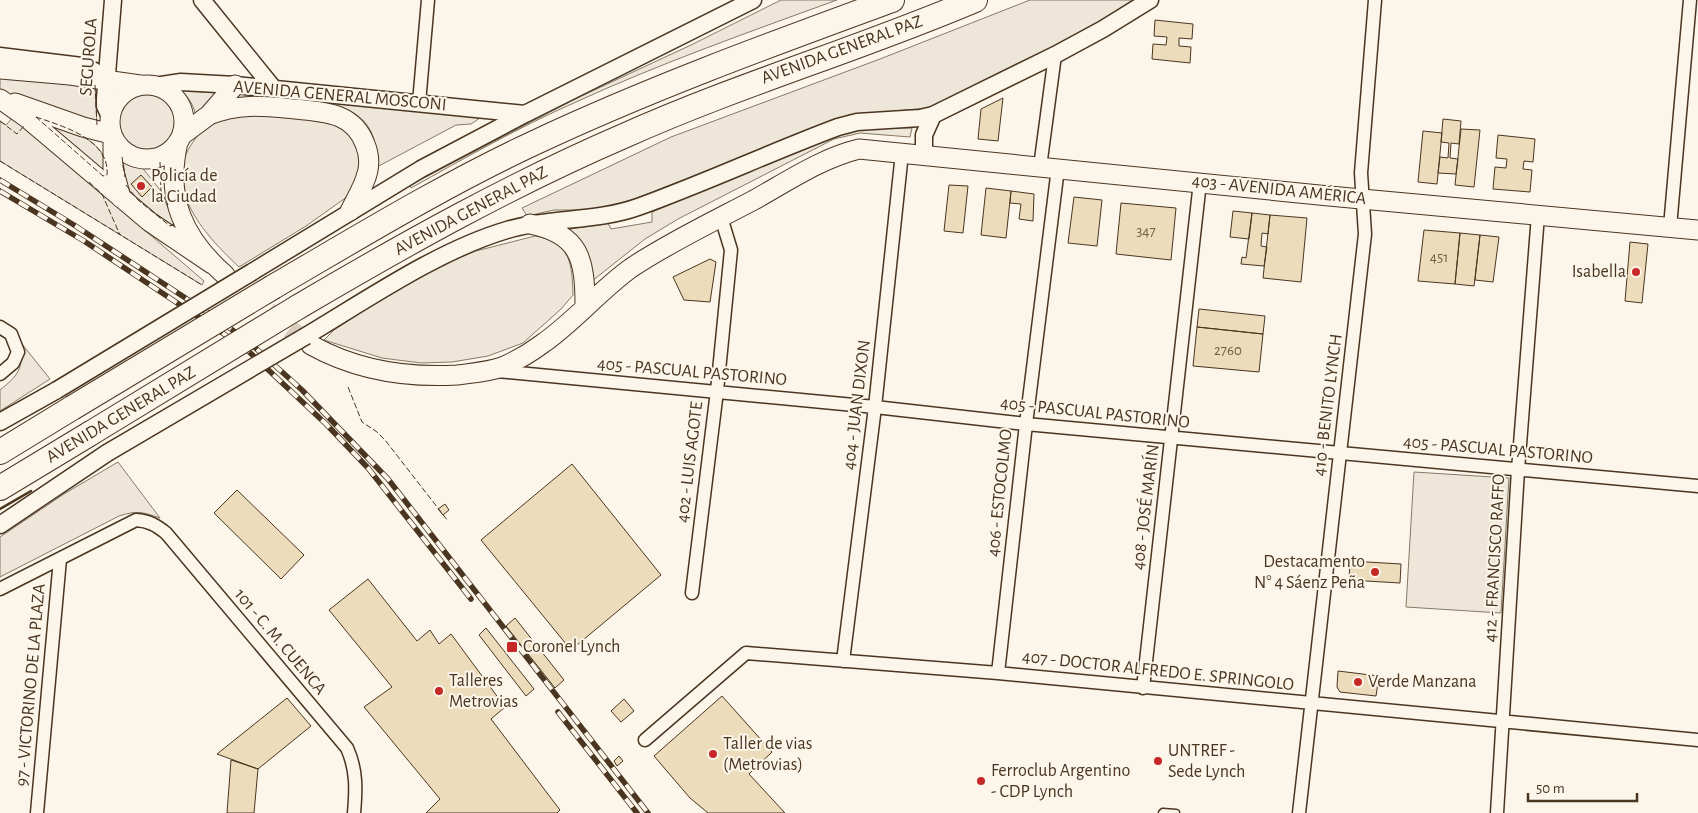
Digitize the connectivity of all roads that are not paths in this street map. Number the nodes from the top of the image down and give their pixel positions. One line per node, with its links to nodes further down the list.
1 (113, 0): 16 (street, SEGUROLA)
2 (202, 0): 12 (street)
3 (428, 0): 21 (street)
4 (892, 0): 49 (highway, AVENIDA GENERAL PAZ, bridge)
5 (975, 0): 53 (highway, AVENIDA GENERAL PAZ, bridge)
6 (1138, 0): 11 (street)
7 (1150, 0): 11 (street)
8 (1374, 0): 32 (street, 410 - BENITO LYNCH)
9 (1690, 0): 37 (street)
10 (747, 2): 22 (street)
11 (1103, 29): 14 (street, AVENIDA GENERAL PAZ)
12 (246, 53): 17 (street); 19 (street)
13 (0, 54): 16 (street, AVENIDA GENERAL MOSCONI)
14 (1055, 55): 24 (street, AVENIDA GENERAL PAZ); 29 (street, 406 - ESTOCOLMO)
15 (0, 69): 16 (main road, AVENIDA GENERAL MOSCONI)
16 (105, 80): 18 (main road, AVENIDA GENERAL MOSCONI); 25 (street, SEGUROLA)
17 (235, 85): 18 (street, AVENIDA GENERAL MOSCONI); 19 (street, AVENIDA GENERAL MOSCONI); 23 (main road)
18 (148, 86): 25 (main road); 26 (main road)
19 (274, 89): 21 (street, AVENIDA GENERAL MOSCONI)
20 (0, 98): 25 (main road); 31 (main road)
21 (419, 103): 22 (street, AVENIDA GENERAL MOSCONI)
22 (525, 114): 33 (street)
23 (209, 115): 26 (main road); 33 (main road)
24 (933, 115): 28 (street); 36 (street, AVENIDA GENERAL PAZ)
25 (111, 129): 26 (main road); 31 (main road)
26 (180, 138): 31 (main road)
27 (902, 152): 28 (main road, 403 - AVENIDA AMÉRICA); 35 (main road, 403 - AVENIDA AMÉRICA); 45 (street, 404 - JUAN DIXON)
28 (924, 156): 29 (main road, 403 - AVENIDA AMÉRICA)
29 (1049, 168): 30 (main road, 403 - AVENIDA AMÉRICA); 47 (street, 406 - ESTOCOLMO)
30 (1200, 182): 32 (main road, 403 - AVENIDA AMÉRICA); 48 (street, 408 - JOSÉ MARÍN)
31 (122, 198)
32 (1364, 198): 34 (main road, 403 - AVENIDA AMÉRICA); 50 (street, 410 - BENITO LYNCH)
33 (350, 211): 46 (street, bridge)
34 (1538, 215): 37 (main road, 403 - AVENIDA AMÉRICA); 51 (street, 412 - FRANCISCO RAFFO)
35 (721, 217): 39 (main road); 44 (street, 402 - LUIS AGOTE)
36 (530, 224): 39 (main road); 54 (street, AVENIDA GENERAL PAZ, bridge)
37 (1670, 227): 38 (main road, 403 - AVENIDA AMÉRICA)
38 (1698, 230)
39 (585, 306): 42 (main road)
40 (0, 327): 43 (street)
41 (311, 344): 42 (main road)
42 (489, 370): 44 (street, 405 - PASCUAL PASTORINO)
43 (0, 374)
44 (717, 391): 45 (street, 405 - PASCUAL PASTORINO); 57 (street, 402 - LUIS AGOTE)
45 (875, 407): 47 (street, 405 - PASCUAL PASTORINO); 58 (street, 404 - JUAN DIXON)
46 (0, 422)
47 (1026, 424): 48 (street, 405 - PASCUAL PASTORINO); 59 (street, 406 - ESTOCOLMO)
48 (1171, 438): 50 (street, 405 - PASCUAL PASTORINO); 60 (street, 408 - JOSÉ MARÍN)
49 (0, 452)
50 (1340, 453): 51 (street, 405 - PASCUAL PASTORINO); 61 (street, 410 - BENITO LYNCH)
51 (1518, 470): 52 (street, 405 - PASCUAL PASTORINO); 62 (street, 412 - FRANCISCO RAFFO)
52 (1698, 486)
53 (0, 488)
54 (0, 526)
55 (60, 559): 56 (street); 65 (street, 97 - VICTORINO DE LA PLAZA); 66 (street, 101 - C. M. CUENCA)
56 (0, 589)
57 (692, 593)
58 (843, 661): 59 (street, 407 - DOCTOR ALFREDO E. SPRINGOLO); 63 (street, 407 - DOCTOR ALFREDO E. SPRINGOLO)
59 (998, 673): 60 (street, 407 - DOCTOR ALFREDO E. SPRINGOLO)
60 (1143, 688): 61 (street, 407 - DOCTOR ALFREDO E. SPRINGOLO)
61 (1312, 704): 62 (street, 407 - DOCTOR ALFREDO E. SPRINGOLO); 69 (street, 410 - BENITO LYNCH)
62 (1503, 721): 64 (street, 407 - DOCTOR ALFREDO E. SPRINGOLO); 70 (street, 412 - FRANCISCO RAFFO)
63 (645, 740)
64 (1698, 740)
65 (37, 813)
66 (354, 813)
67 (1162, 813): 68 (lane)
68 (1176, 813)
69 (1299, 813)
70 (1497, 813)

